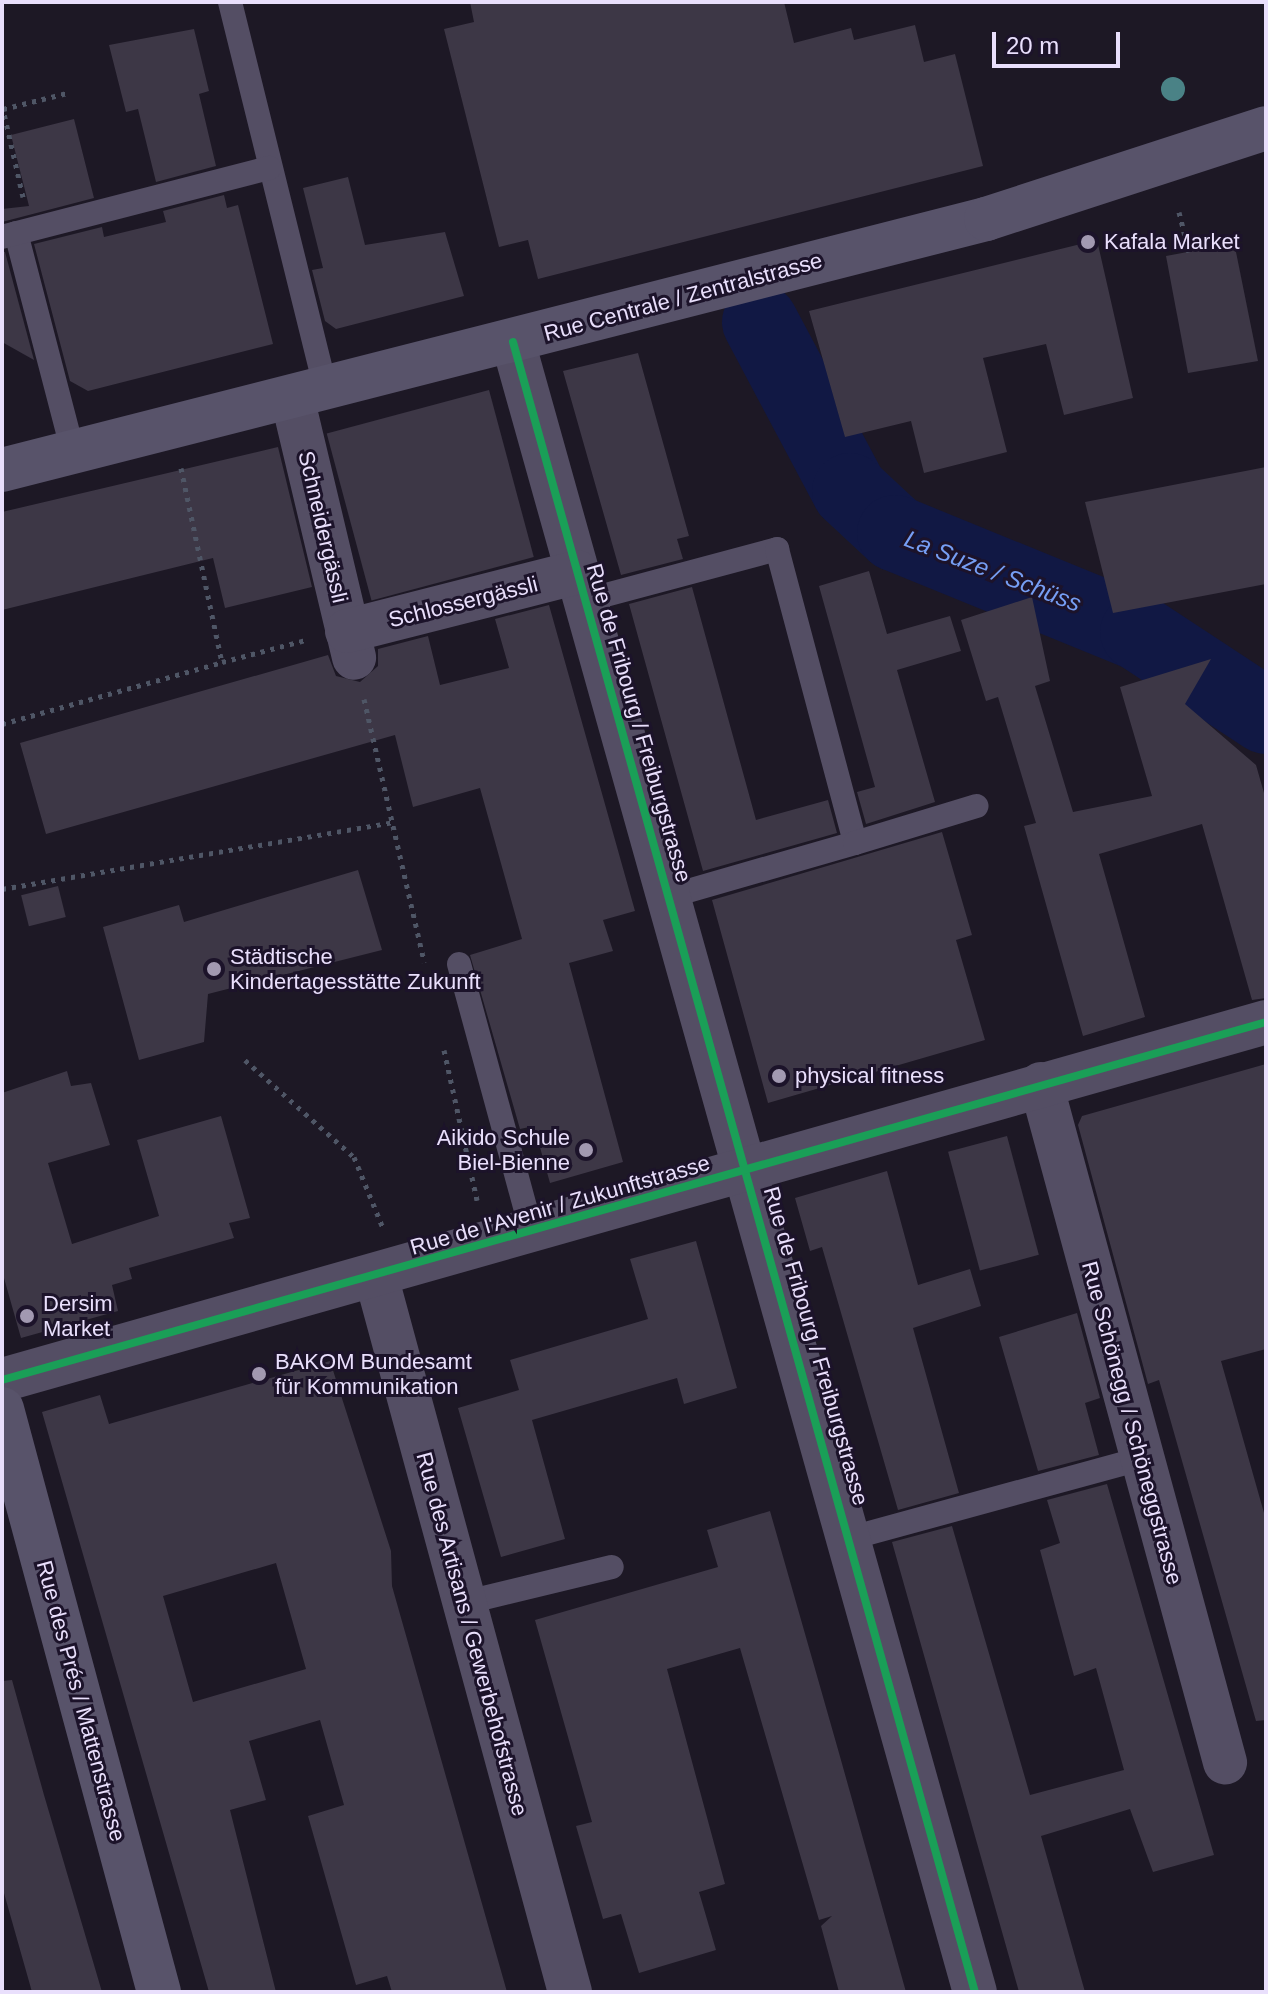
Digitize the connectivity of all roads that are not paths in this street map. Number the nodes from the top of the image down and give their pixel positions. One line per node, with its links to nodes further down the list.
1 (230, 2): 3 (lane)
2 (1266, 128): 5 (main road, Rue Centrale / Zentralstrasse)
3 (269, 168): 4 (lane); 6 (lane)
4 (16, 233): 7 (lane)
5 (513, 342): 6 (main road, Rue Centrale / Zentralstrasse); 9 (street, Rue de Fribourg / Freiburgstrasse)
6 (309, 393): 7 (main road, Rue Centrale / Zentralstrasse); 10 (street, Schneidergässli)
7 (73, 452): 8 (main road, Rue Centrale / Zentralstrasse)
8 (2, 470)
9 (582, 586): 10 (street, Schlossergässli); 12 (lane); 13 (street, Rue de Fribourg / Freiburgstrasse)
10 (350, 644)
11 (977, 806): 12 (lane)
12 (855, 843): 13 (lane)
13 (670, 896): 17 (street, Rue de Fribourg / Freiburgstrasse)
14 (459, 964): 18 (lane)
15 (1266, 1022): 16 (street, Rue de l'Avenir / Zukunftstrasse)
16 (1041, 1084): 17 (street, Rue de l'Avenir / Zukunftstrasse); 22 (street, Rue Schönegg / Schöneggstrasse)
17 (748, 1171): 18 (street, Rue de l'Avenir / Zukunftstrasse); 23 (street, Rue de Fribourg / Freiburgstrasse)
18 (532, 1232): 19 (street, Rue de l'Avenir / Zukunftstrasse)
19 (382, 1258): 20 (street, Rue de l'Avenir / Zukunftstrasse); 25 (street, Rue des Artisans / Gewerbehofstrasse)
20 (2, 1380)
21 (2, 1409): 27 (main road, Rue des Prés / Mattenstrasse)
22 (1140, 1459): 23 (lane); 26 (street, Rue Schönegg / Schöneggstrasse)
23 (851, 1538): 29 (street, Rue de Fribourg / Freiburgstrasse)
24 (612, 1567): 25 (lane)
25 (463, 1603): 28 (street, Rue des Artisans / Gewerbehofstrasse)
26 (1225, 1762)
27 (159, 1992)
28 (570, 1992)
29 (975, 1992)

